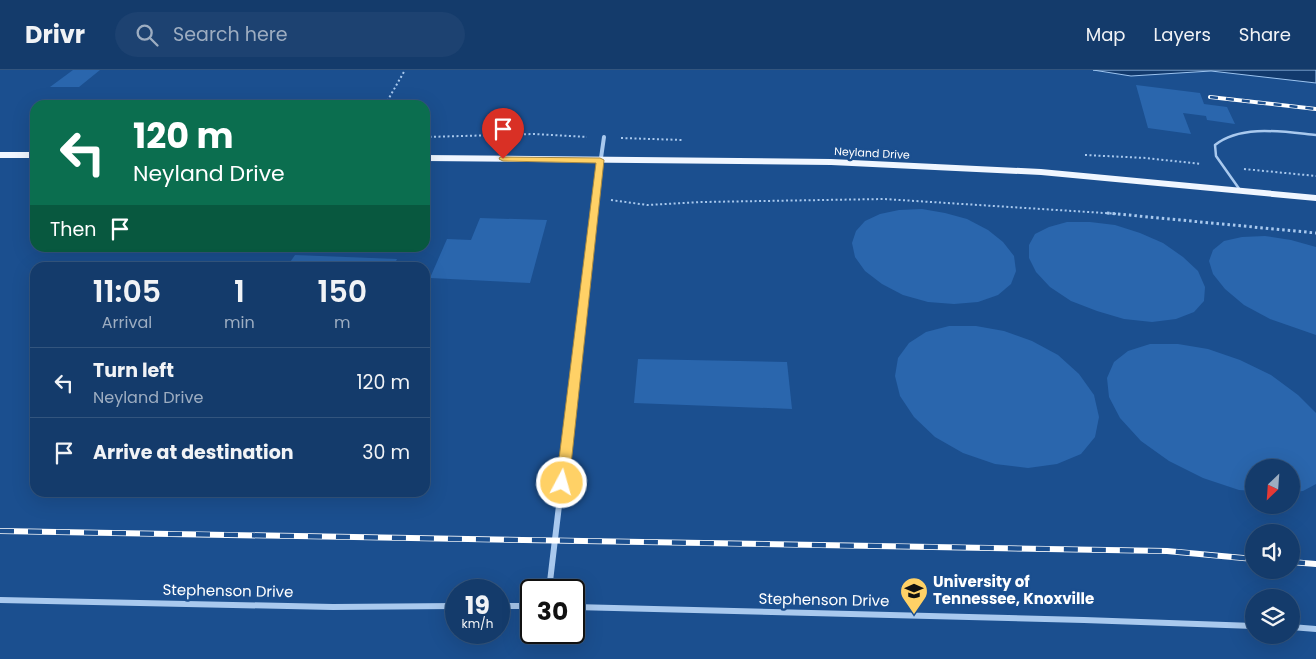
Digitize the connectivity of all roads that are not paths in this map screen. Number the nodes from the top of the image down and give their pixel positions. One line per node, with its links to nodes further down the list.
1 (1316, 135): 7 (lane)
2 (604, 137): 6 (street)
3 (0, 155): 4 (main road)
4 (30, 155)
5 (430, 158): 6 (main road, Neyland Drive)
6 (600, 160): 7 (main road, Neyland Drive); 9 (street)
7 (1240, 191): 8 (main road, Neyland Drive)
8 (1316, 198)
9 (550, 579)
10 (0, 600): 11 (street, Stephenson Drive)
11 (445, 606)
12 (585, 607): 13 (street, Stephenson Drive)
13 (1245, 626)
14 (1300, 628): 15 (street)
15 (1316, 629)

